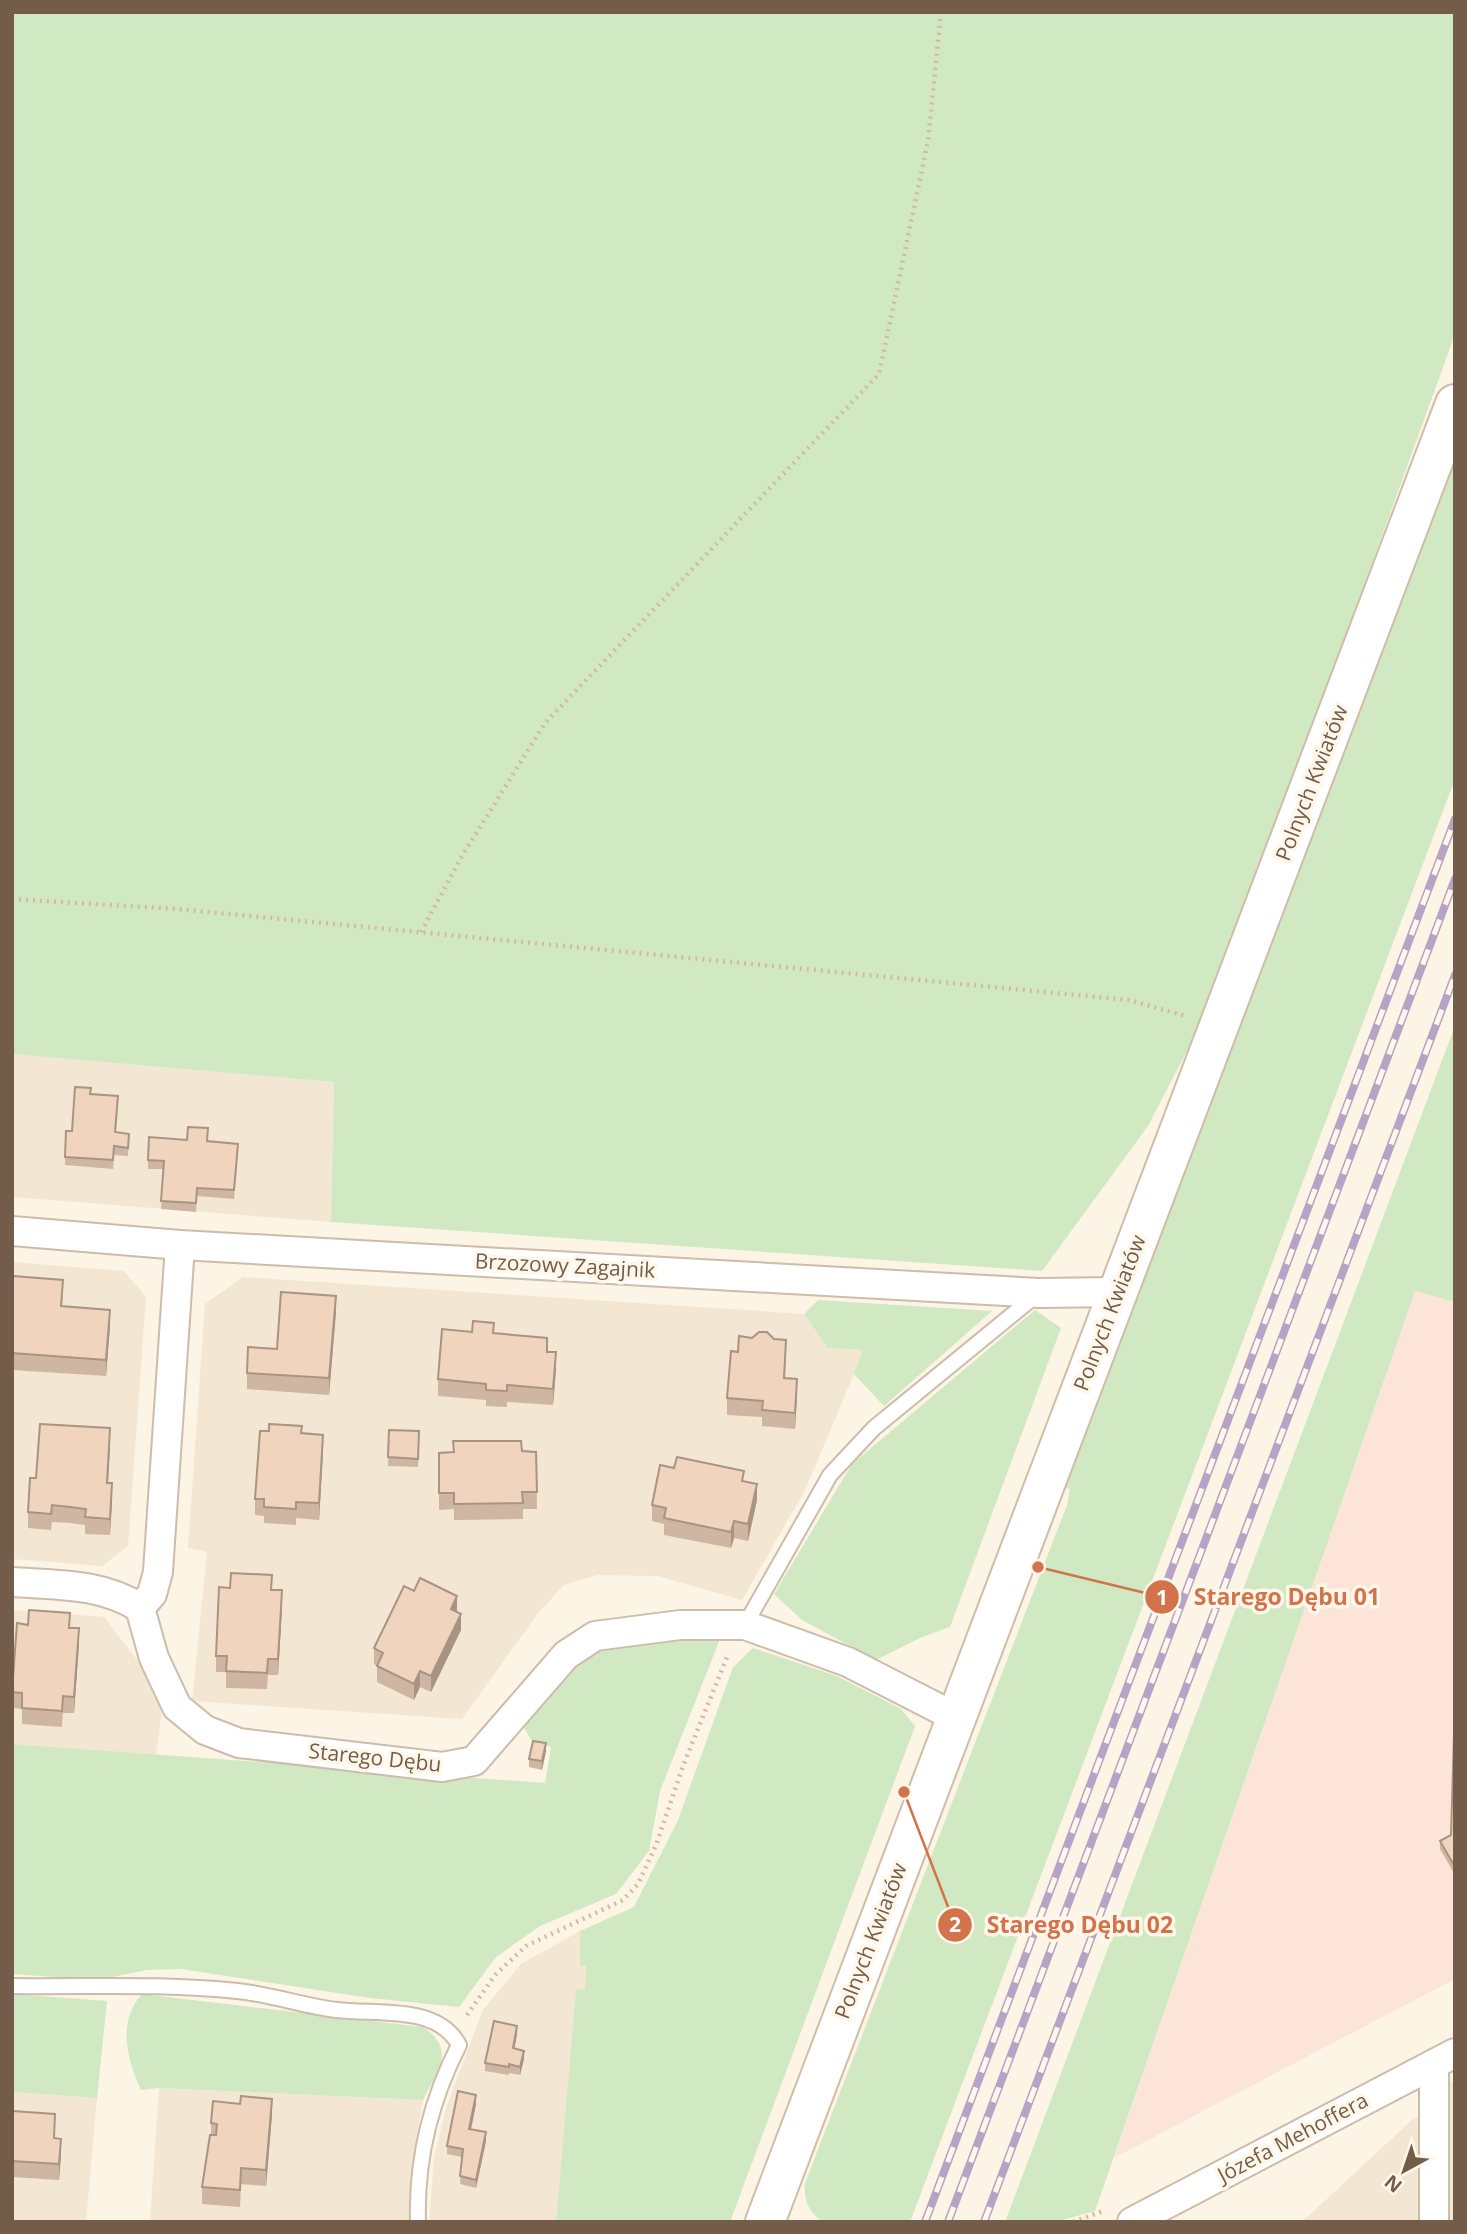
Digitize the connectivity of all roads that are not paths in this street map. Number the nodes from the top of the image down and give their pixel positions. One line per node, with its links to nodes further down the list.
1 (1455, 404): 4 (street, Polnych Kwiatów)
2 (12, 1231): 3 (street, Brzozowy Zagajnik)
3 (180, 1245): 5 (street, Brzozowy Zagajnik); 7 (street)
4 (1117, 1292): 5 (street, Brzozowy Zagajnik); 9 (street, Polnych Kwiatów)
5 (1038, 1293): 8 (lane)
6 (12, 1581): 7 (street)
7 (140, 1608): 8 (street, Starego Dębu)
8 (745, 1625): 9 (street, Starego Dębu)
9 (957, 1718): 13 (street, Polnych Kwiatów)
10 (12, 1986): 12 (lane)
11 (1444, 2059): 14 (street, Józefa Mehoffera); 15 (street)
12 (418, 2222)
13 (765, 2222)
14 (1132, 2222)
15 (1434, 2222)

